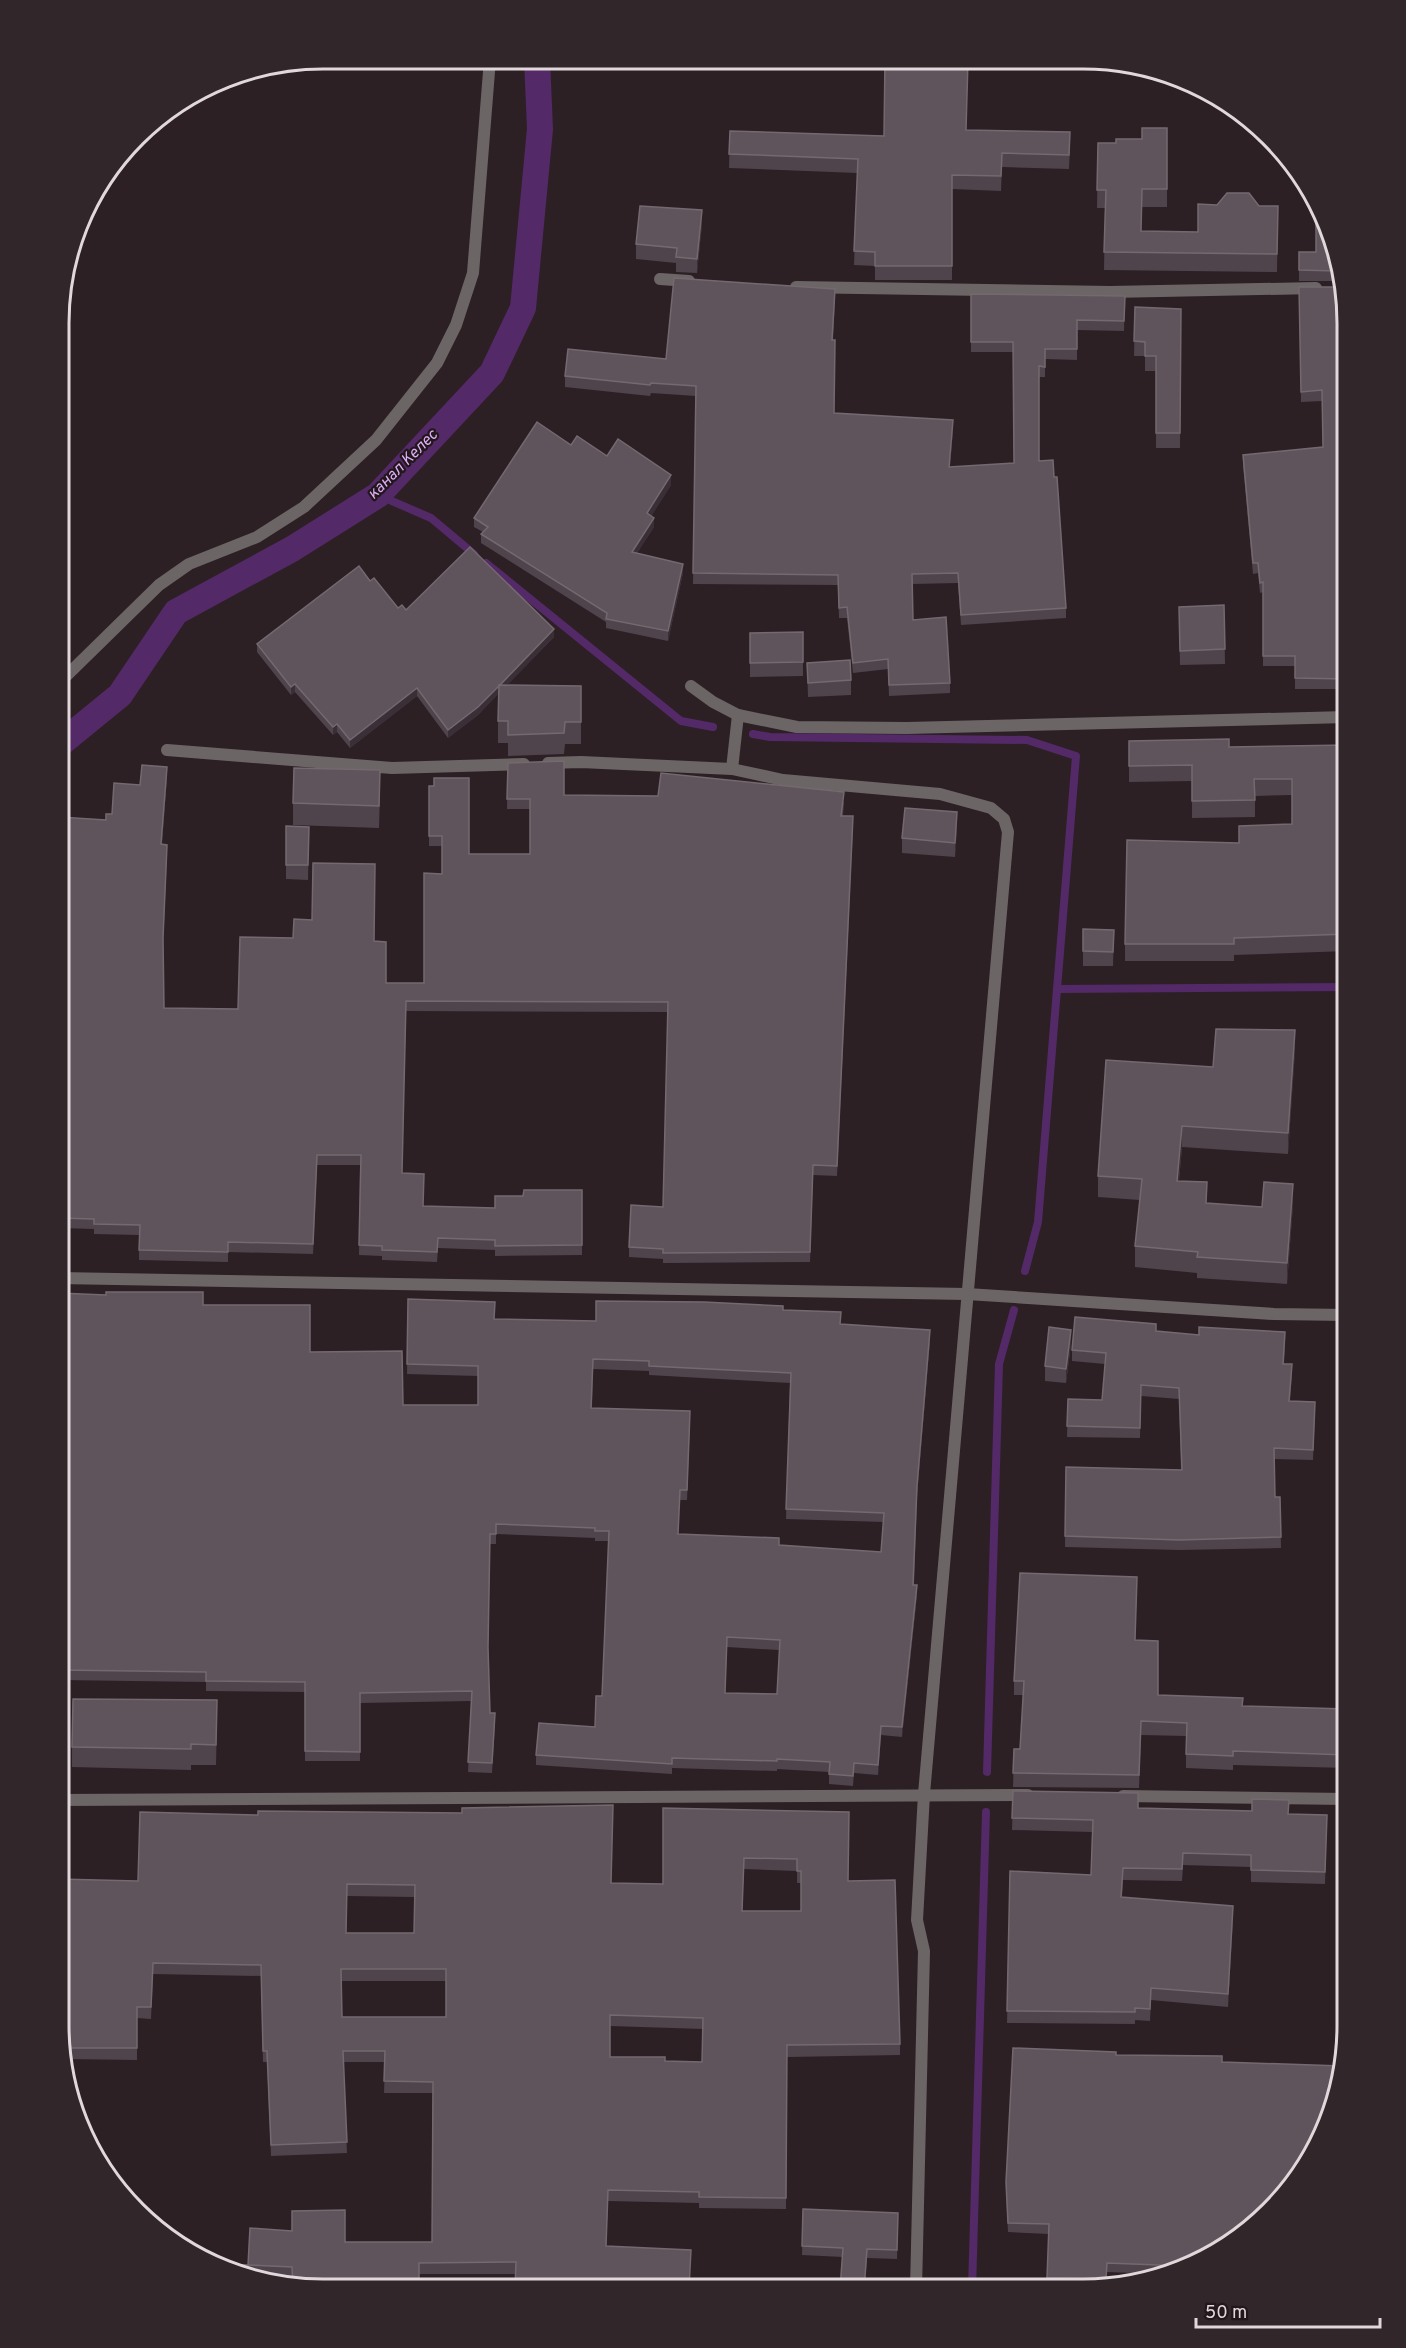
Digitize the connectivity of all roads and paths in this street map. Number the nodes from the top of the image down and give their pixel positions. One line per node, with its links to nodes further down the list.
1 (489, 69): 6 (street)
2 (660, 279): 3 (street)
3 (703, 282)
4 (780, 286): 5 (street)
5 (1329, 289)
6 (69, 673)
7 (691, 686): 8 (street)
8 (738, 716): 9 (street); 11 (street)
9 (1337, 717)
10 (167, 750): 11 (street)
11 (732, 769): 13 (street)
12 (69, 1278): 13 (street)
13 (968, 1294): 14 (street); 15 (street)
14 (1337, 1315)
15 (924, 1794): 16 (street); 19 (street); 20 (street)
16 (1042, 1796)
17 (1112, 1796): 18 (street)
18 (1337, 1799)
19 (69, 1800)
20 (916, 2279)

